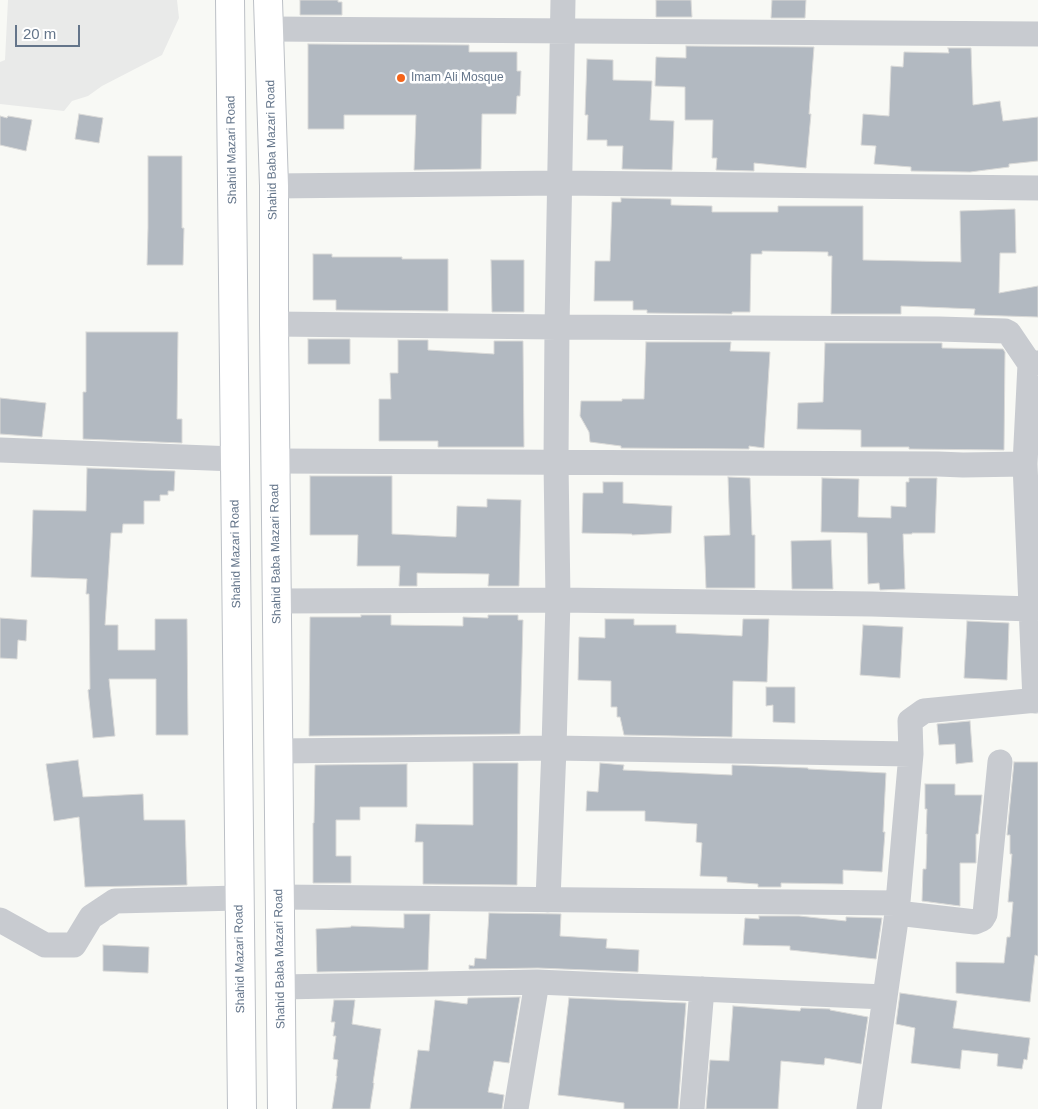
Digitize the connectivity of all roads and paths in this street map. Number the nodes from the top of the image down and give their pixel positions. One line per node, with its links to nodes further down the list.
1 (230, 0): 14 (main road, Shahid Mazari Road)
2 (268, 0): 4 (main road, Shahid Baba Mazari Road)
3 (563, 0): 5 (street)
4 (269, 29): 5 (street); 8 (main road, Shahid Baba Mazari Road)
5 (563, 30): 6 (street); 7 (street)
6 (1038, 34)
7 (560, 183): 8 (street); 9 (street); 11 (street)
8 (274, 186): 10 (main road, Shahid Baba Mazari Road)
9 (1038, 188)
10 (274, 324): 11 (street); 15 (main road, Shahid Baba Mazari Road)
11 (557, 327): 12 (street); 16 (street)
12 (1034, 363): 17 (street)
13 (0, 450): 14 (street)
14 (235, 459): 28 (main road, Shahid Mazari Road)
15 (275, 461): 16 (street); 20 (main road, Shahid Baba Mazari Road)
16 (556, 462): 17 (street); 19 (street)
17 (1025, 464): 18 (street)
18 (1033, 532): 21 (street)
19 (558, 600): 20 (street); 21 (street); 23 (street)
20 (276, 601): 24 (main road, Shahid Baba Mazari Road)
21 (1032, 609): 22 (street)
22 (1037, 700): 25 (street)
23 (554, 748): 24 (street); 25 (street); 29 (street)
24 (278, 751): 27 (main road, Shahid Baba Mazari Road)
25 (911, 754): 30 (street)
26 (1000, 762): 30 (street)
27 (280, 897): 29 (street); 33 (main road, Shahid Baba Mazari Road)
28 (239, 898): 31 (street); 36 (main road, Shahid Mazari Road)
29 (548, 900): 30 (street)
30 (897, 908): 35 (street)
31 (0, 920)
32 (537, 982): 33 (street); 34 (street); 38 (street)
33 (281, 987): 37 (main road, Shahid Baba Mazari Road)
34 (702, 989): 35 (street); 39 (street)
35 (885, 997): 40 (street)
36 (242, 1109)
37 (282, 1109)
38 (516, 1109)
39 (692, 1109)
40 (869, 1109)

